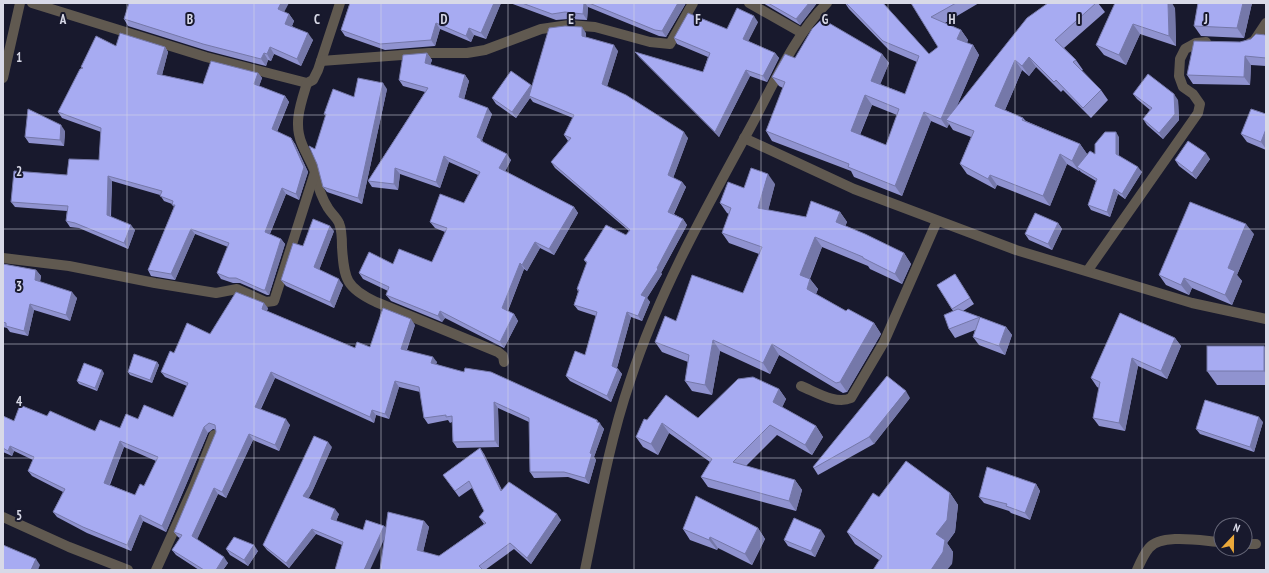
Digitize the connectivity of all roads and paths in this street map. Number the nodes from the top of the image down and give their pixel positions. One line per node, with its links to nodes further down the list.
1 (20, 3): 12 (street)
2 (32, 3): 13 (street)
3 (340, 3): 11 (street)
4 (693, 3): 11 (street)
5 (749, 3): 8 (street)
6 (827, 3): 8 (street)
7 (1266, 23): 10 (street)
8 (802, 33): 14 (street)
9 (1215, 42): 18 (street)
10 (1237, 44)
11 (321, 61): 13 (street)
12 (3, 78)
13 (308, 83): 15 (street)
14 (744, 138): 16 (street); 27 (street)
15 (315, 172): 17 (street); 20 (street)
16 (937, 221): 18 (street); 21 (street)
17 (3, 258)
18 (1088, 270): 19 (street)
19 (1266, 319)
20 (504, 362)
21 (801, 386)
22 (214, 435): 26 (street)
23 (3, 517): 25 (street)
24 (1213, 542): 28 (street)
25 (128, 570)
26 (156, 570)
27 (585, 570)
28 (1137, 570)

